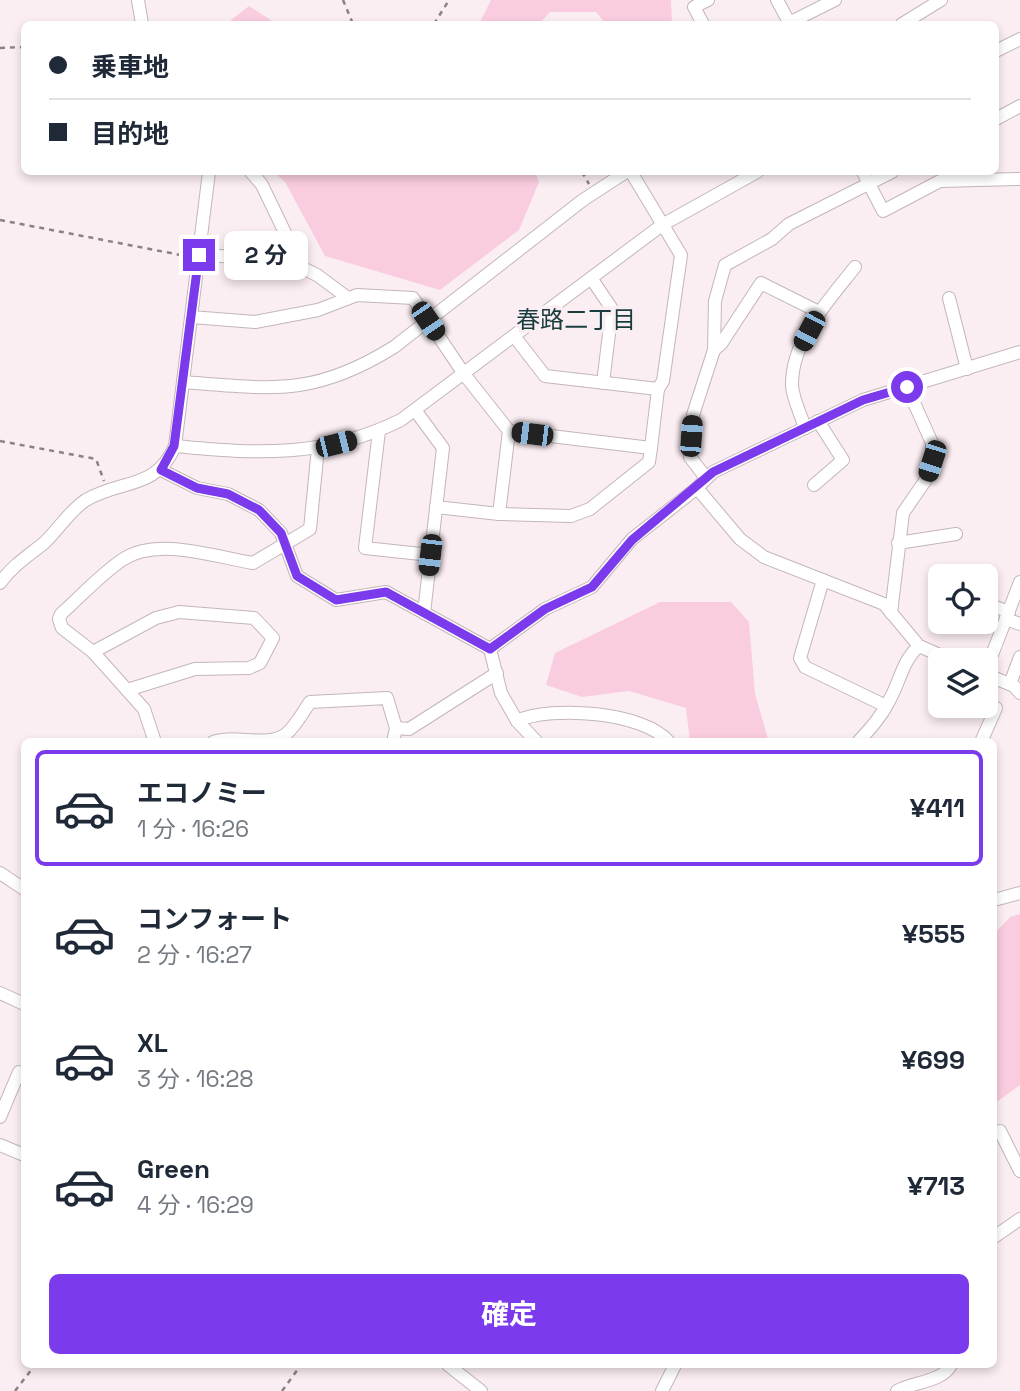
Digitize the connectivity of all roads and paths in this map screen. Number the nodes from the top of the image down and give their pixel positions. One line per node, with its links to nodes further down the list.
1 (138, 0): 8 (street)
2 (343, 0): 9 (path)
3 (449, 0): 10 (path)
4 (708, 0): 11 (street)
5 (777, 0): 12 (street)
6 (835, 0): 13 (street)
7 (941, 0): 14 (street)
8 (142, 21)
9 (352, 21)
10 (436, 21)
11 (701, 21)
12 (788, 21)
13 (795, 21)
14 (907, 21)
15 (1020, 39): 18 (street)
16 (21, 47): 17 (path)
17 (0, 48)
18 (999, 50)
19 (1020, 106): 20 (street)
20 (999, 117)
21 (209, 175): 30 (street)
22 (254, 175): 32 (street)
23 (624, 175): 38 (street)
24 (631, 175): 29 (street)
25 (751, 175): 29 (street)
26 (866, 177): 27 (street); 40 (street)
27 (1020, 179)
28 (0, 220): 30 (path)
29 (662, 225): 33 (street); 47 (street)
30 (198, 257): 32 (street); 37 (street)
31 (856, 267): 36 (street)
32 (302, 268): 34 (street)
33 (591, 278): 39 (street); 45 (street)
34 (348, 298): 37 (street); 38 (street)
35 (949, 298): 42 (street)
36 (819, 312): 40 (street); 50 (street)
37 (191, 317): 44 (street)
38 (428, 321): 43 (street); 44 (street)
39 (514, 336): 43 (street); 45 (street)
40 (714, 350): 58 (street)
41 (1020, 352): 42 (street)
42 (967, 369): 46 (street)
43 (464, 374): 48 (street); 52 (street)
44 (183, 382): 54 (street)
45 (603, 383): 47 (street)
46 (907, 387): 49 (street); 65 (street)
47 (658, 389): 56 (street)
48 (415, 410): 51 (street); 62 (street)
49 (818, 421): 50 (street); 59 (street)
50 (805, 428): 58 (street)
51 (379, 431): 55 (street); 67 (street)
52 (509, 431): 56 (street); 63 (street)
53 (0, 441): 61 (path)
54 (174, 446): 55 (street); 57 (street)
55 (318, 448): 66 (street)
56 (651, 448): 63 (street)
57 (161, 470): 61 (street); 66 (street)
58 (706, 478): 60 (street)
59 (814, 485)
60 (696, 488): 68 (street); 78 (street)
61 (107, 491): 70 (street)
62 (436, 507): 63 (street); 67 (street)
63 (499, 514)
64 (956, 534): 65 (street)
65 (898, 543): 73 (street)
66 (285, 544): 72 (street); 80 (street)
67 (430, 555): 72 (street)
68 (824, 580): 73 (street); 86 (street)
69 (1020, 582): 74 (street)
70 (0, 583)
71 (998, 610): 74 (street)
72 (424, 612): 78 (street)
73 (891, 613): 76 (street)
74 (1007, 615): 75 (street); 77 (street)
75 (1020, 624)
76 (919, 646): 79 (street); 86 (street)
77 (995, 648)
78 (490, 649): 82 (street)
79 (928, 650)
80 (93, 652): 85 (street); 85 (street)
81 (1020, 657): 84 (street)
82 (497, 673): 88 (street); 89 (street)
83 (998, 680): 84 (street)
84 (1015, 689)
85 (127, 690): 90 (street)
86 (886, 706): 95 (street)
87 (992, 718): 96 (street)
88 (517, 721): 93 (street); 94 (street)
89 (396, 728): 91 (street); 92 (street)
90 (154, 738)
91 (274, 738)
92 (394, 738)
93 (533, 738)
94 (664, 738)
95 (862, 738)
96 (983, 738)
97 (0, 873): 98 (street)
98 (21, 887)
99 (1020, 893): 100 (street)
100 (997, 899)
101 (0, 993): 102 (street)
102 (21, 1002)
103 (19, 1072): 104 (street)
104 (0, 1117)
105 (997, 1132): 108 (street)
106 (0, 1145): 107 (street)
107 (21, 1154)
108 (1020, 1171)
109 (1020, 1219): 110 (street)
110 (997, 1235)
111 (32, 1368): 116 (path)
112 (299, 1368): 117 (path)
113 (455, 1368): 118 (street)
114 (673, 1368): 119 (street)
115 (949, 1368): 120 (street)
116 (15, 1391)
117 (282, 1391)
118 (481, 1391)
119 (662, 1391)
120 (897, 1391)

